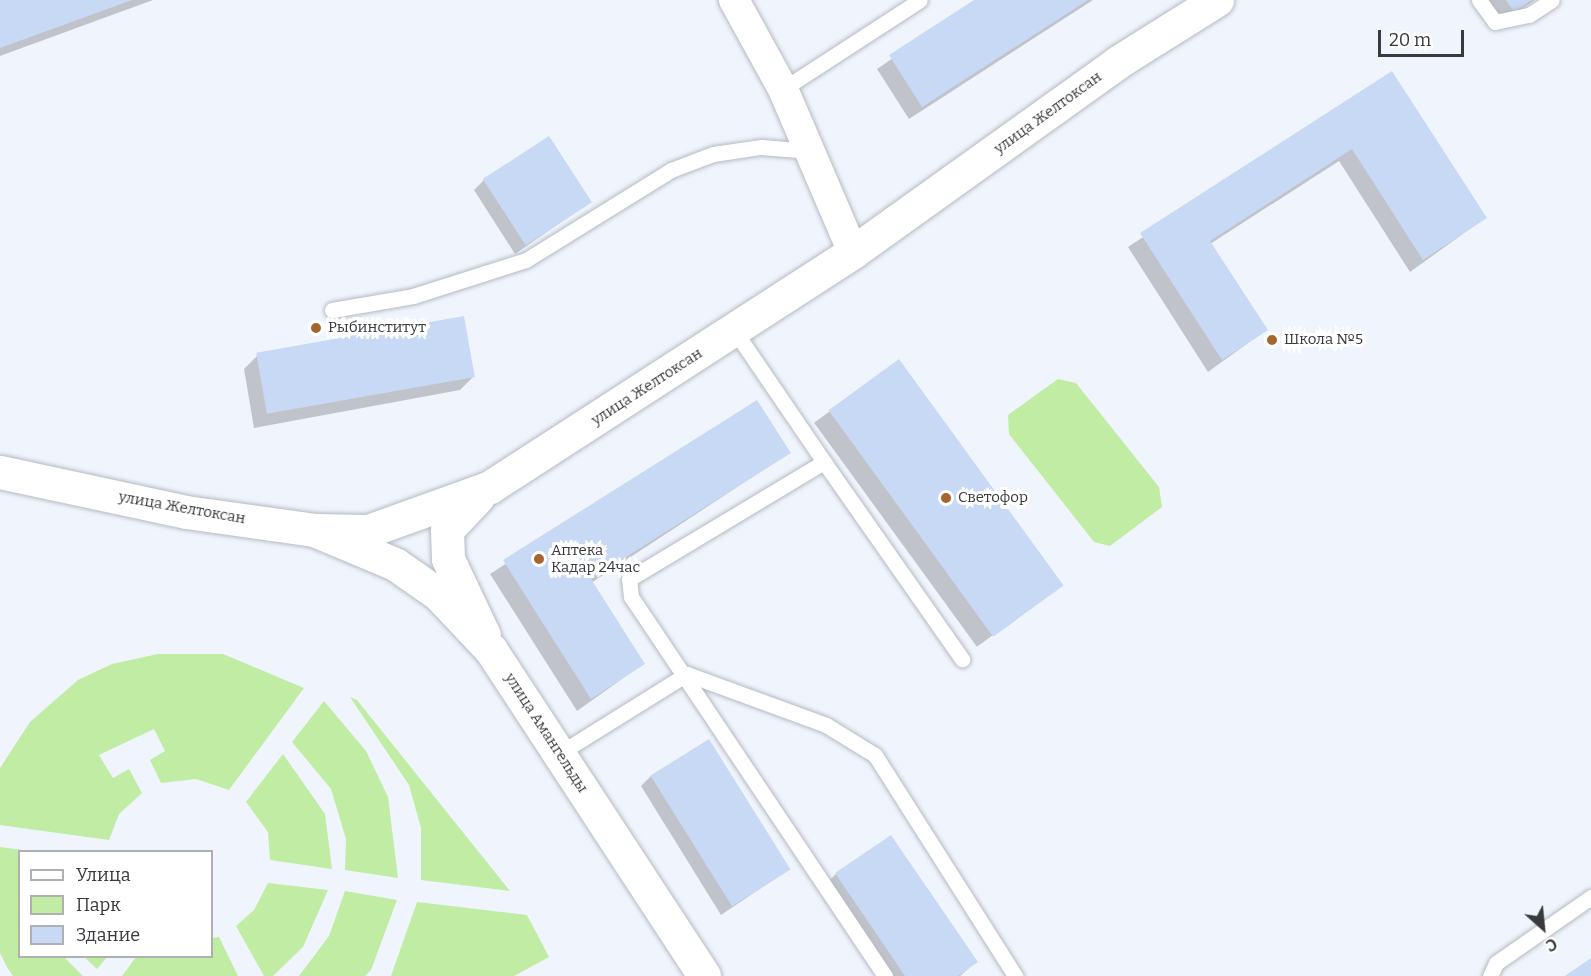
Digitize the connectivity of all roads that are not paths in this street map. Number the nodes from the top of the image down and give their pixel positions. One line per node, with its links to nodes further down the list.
1 (734, 0): 6 (street)
2 (920, 0): 6 (lane)
3 (1217, 0): 8 (street, улица Желтоксан)
4 (1479, 0): 5 (lane)
5 (1552, 0)
6 (783, 89): 7 (street)
7 (811, 151): 8 (street); 9 (lane)
8 (853, 252): 10 (street, улица Желтоксан)
9 (332, 310)
10 (734, 330): 11 (lane); 13 (street, улица Желтоксан)
11 (824, 462): 16 (lane); 17 (lane)
12 (0, 472): 14 (street, улица Желтоксан)
13 (490, 487): 14 (street, улица Желтоксан); 15 (street, улица Амангельды)
14 (314, 530): 15 (street)
15 (491, 650): 18 (street, улица Амангельды)
16 (962, 659)
17 (687, 674): 18 (lane); 21 (lane); 22 (lane)
18 (560, 753): 20 (street, улица Амангельды)
19 (1591, 897): 23 (lane)
20 (704, 976)
21 (885, 976)
22 (1015, 976)
23 (1490, 976)

